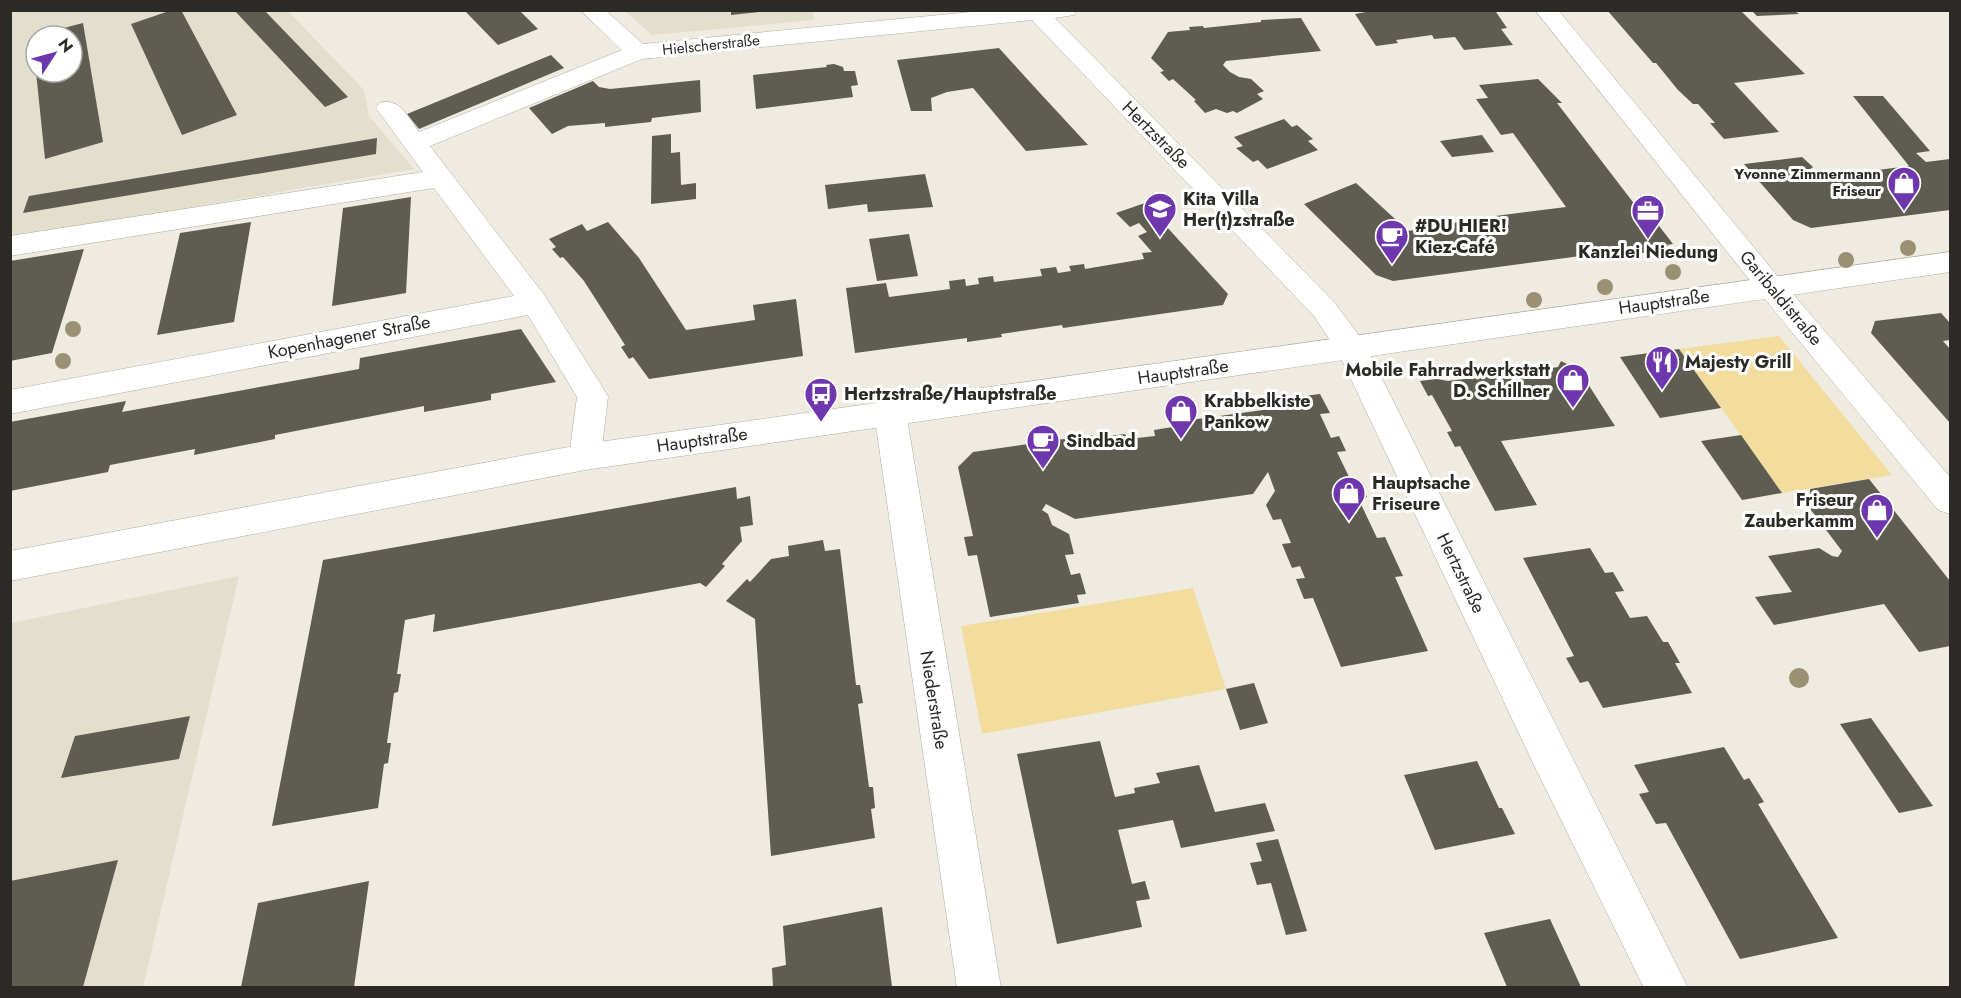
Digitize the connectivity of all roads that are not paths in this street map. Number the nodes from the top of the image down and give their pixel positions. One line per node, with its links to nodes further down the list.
1 (591, 10): 5 (street)
2 (1066, 10): 4 (street, Hielscherstraße)
3 (1546, 10): 11 (street, Garibaldistraße)
4 (1036, 12): 5 (street, Hielscherstraße); 13 (street, Hertzstraße)
5 (638, 52): 7 (street, Hielscherstraße)
6 (388, 108): 7 (street)
7 (415, 143): 8 (street)
8 (441, 178): 9 (street); 12 (street)
9 (10, 246)
10 (1950, 262): 11 (street, Hauptstraße)
11 (1770, 286): 13 (street, Hauptstraße); 17 (street, Garibaldistraße)
12 (535, 303): 14 (street, Kopenhagener Straße); 16 (street)
13 (1352, 349): 15 (street, Hauptstraße); 20 (street, Hertzstraße)
14 (10, 402)
15 (890, 412): 16 (street, Hauptstraße); 19 (street, Niederstraße)
16 (585, 457): 18 (street)
17 (1950, 500)
18 (10, 566)
19 (980, 987)
20 (1667, 987)

